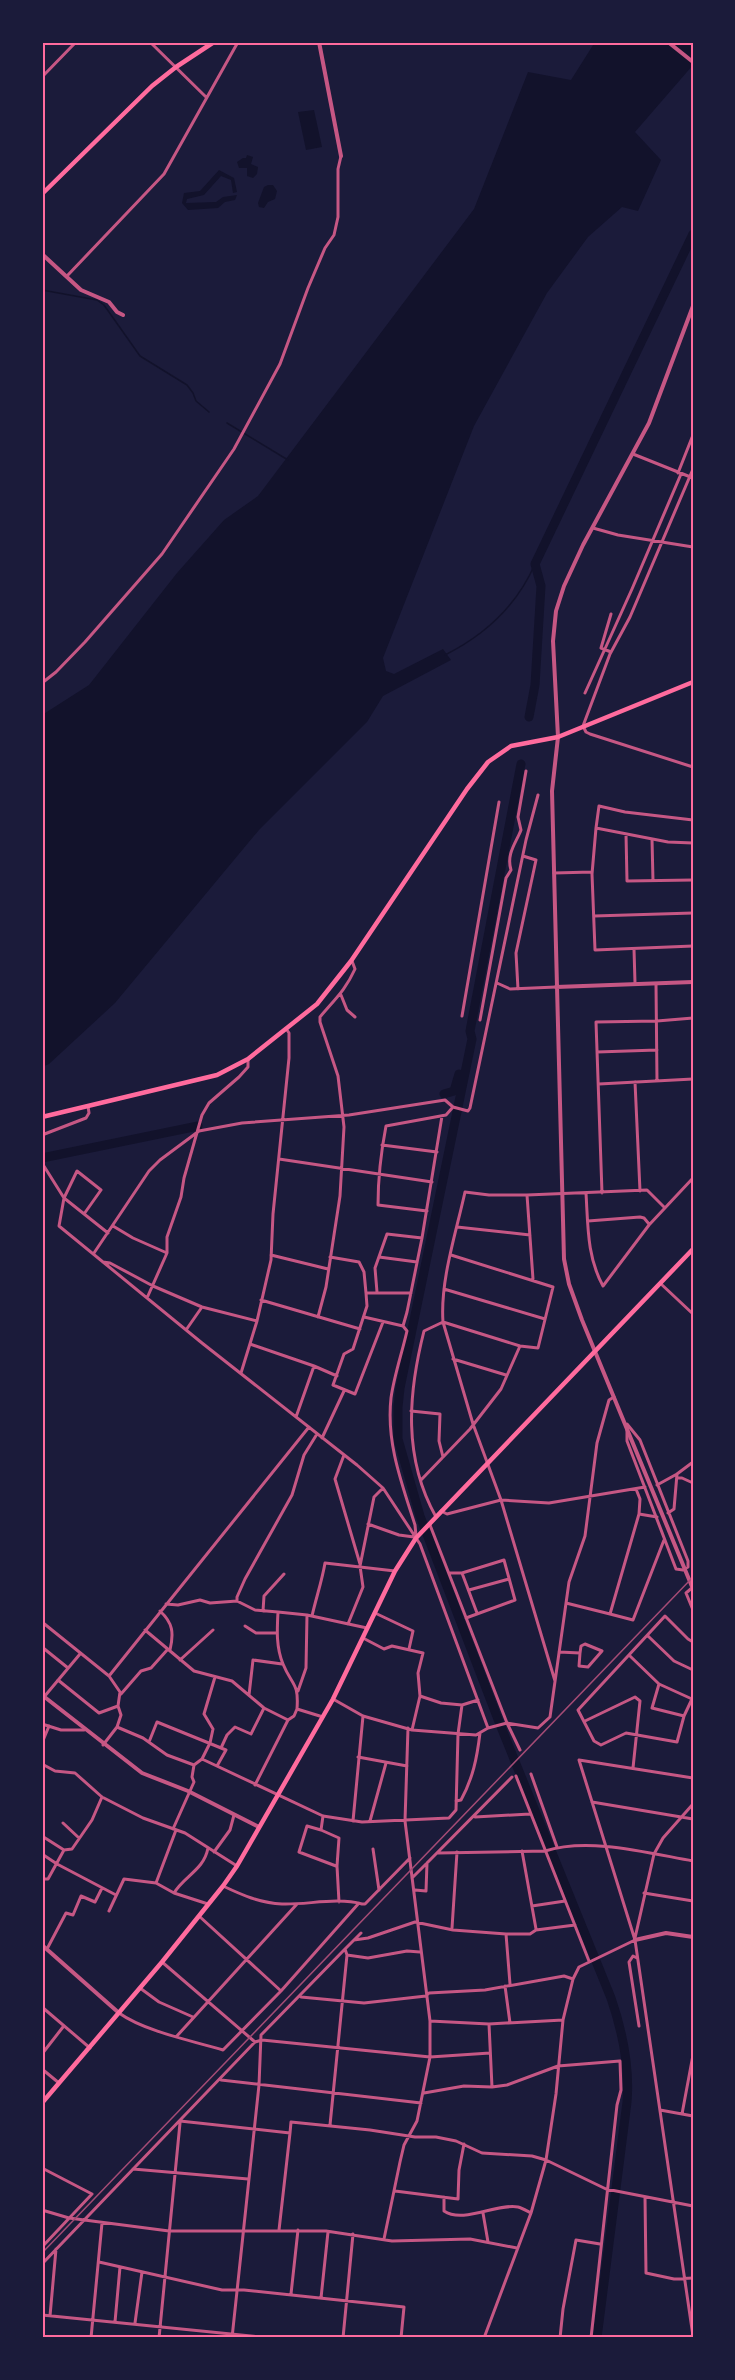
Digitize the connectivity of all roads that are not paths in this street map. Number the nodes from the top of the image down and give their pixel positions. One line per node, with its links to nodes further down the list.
1 (76, 42): 9 (street)
2 (150, 42): 8 (street)
3 (214, 42): 8 (main road)
4 (238, 42): 10 (street)
5 (320, 42): 11 (street)
6 (668, 42): 7 (street)
7 (693, 62)
8 (176, 67): 10 (street); 12 (main road)
9 (42, 77)
10 (207, 97): 14 (street)
11 (342, 156): 30 (street)
12 (42, 194)
13 (42, 254): 14 (street)
14 (66, 276): 16 (street)
15 (693, 308): 18 (street)
16 (123, 315)
17 (693, 435): 20 (street)
18 (633, 454): 20 (street); 22 (street)
19 (693, 469): 21 (street)
20 (679, 474): 21 (street); 23 (street)
21 (691, 478): 24 (street)
22 (593, 528): 23 (street); 33 (street)
23 (652, 541): 24 (street); 27 (street)
24 (662, 542): 25 (street); 28 (street)
25 (693, 547)
26 (611, 614): 27 (street)
27 (604, 649): 28 (street); 31 (street)
28 (611, 652): 32 (street)
29 (693, 682): 32 (main road)
30 (42, 683)
31 (585, 693)
32 (583, 726): 33 (main road); 34 (street)
33 (558, 737): 45 (street); 52 (main road)
34 (693, 767)
35 (526, 771): 63 (street)
36 (538, 795): 43 (street)
37 (499, 802): 60 (street)
38 (693, 820): 39 (street)
39 (596, 828): 40 (street); 44 (street)
40 (626, 834): 41 (street); 47 (street)
41 (652, 839): 42 (street); 47 (street)
42 (693, 843)
43 (523, 856): 55 (street); 58 (street)
44 (592, 872): 45 (street); 49 (street)
45 (554, 873): 57 (street)
46 (693, 880): 47 (street)
47 (653, 881)
48 (693, 913): 49 (street)
49 (594, 916): 51 (street)
50 (693, 946): 51 (street)
51 (634, 949): 56 (street)
52 (351, 961): 59 (street); 65 (main road)
53 (656, 982): 54 (street); 56 (street); 64 (street)
54 (693, 982)
55 (497, 983): 58 (street); 74 (street)
56 (635, 983): 57 (street)
57 (556, 987): 58 (street); 92 (street)
58 (518, 989)
59 (341, 995): 61 (street); 75 (street)
60 (462, 1016)
61 (355, 1017)
62 (693, 1018): 64 (street)
63 (480, 1020)
64 (657, 1021): 66 (street); 67 (street)
65 (287, 1030): 68 (main road); 78 (street)
66 (657, 1050): 67 (street); 70 (street)
67 (597, 1052): 72 (street)
68 (249, 1059): 73 (main road); 79 (street)
69 (693, 1079): 70 (street)
70 (657, 1081): 71 (street)
71 (635, 1082): 72 (street); 89 (street)
72 (598, 1084): 91 (street)
73 (87, 1106): 77 (main road); 80 (street)
74 (453, 1107): 75 (street); 76 (street)
75 (342, 1116): 78 (street); 85 (street)
76 (444, 1116): 81 (street); 82 (street)
77 (42, 1117)
78 (283, 1121): 79 (street); 83 (street)
79 (199, 1131): 100 (street); 107 (street)
80 (42, 1135)
81 (382, 1144): 82 (street); 86 (street)
82 (437, 1152): 88 (street)
83 (279, 1159): 85 (street); 108 (street)
84 (43, 1163): 94 (street)
85 (342, 1170): 86 (street); 110 (street)
86 (378, 1175): 88 (street); 96 (street)
87 (693, 1179): 95 (street)
88 (432, 1182): 96 (street)
89 (640, 1191): 91 (street); 95 (street)
90 (586, 1193): 91 (street); 92 (street); 98 (street)
91 (602, 1193)
92 (561, 1194): 93 (street); 137 (street)
93 (527, 1195): 101 (street); 103 (street)
94 (64, 1198): 97 (street); 97 (street); 106 (street)
95 (664, 1208): 99 (street)
96 (427, 1211): 104 (street)
97 (84, 1214): 102 (street)
98 (588, 1221): 99 (street); 99 (street)
99 (649, 1225)
100 (113, 1226): 102 (street); 107 (street)
101 (457, 1227): 103 (street); 109 (street)
102 (108, 1233): 106 (street)
103 (530, 1235): 115 (street)
104 (422, 1238): 111 (street); 113 (street)
105 (693, 1249): 116 (main road)
106 (94, 1253): 112 (street)
107 (167, 1254): 117 (street)
108 (271, 1255): 114 (street); 123 (street)
109 (451, 1255): 115 (street); 118 (street)
110 (330, 1257): 114 (street); 120 (street)
111 (379, 1257): 113 (street); 119 (street)
112 (102, 1262): 117 (street); 122 (street)
113 (417, 1262): 121 (street)
114 (329, 1269): 126 (street)
115 (533, 1279): 128 (street)
116 (660, 1283): 125 (street); 137 (main road)
117 (153, 1286): 122 (street); 124 (street)
118 (444, 1289): 128 (street); 131 (street)
119 (377, 1292): 120 (street); 121 (street)
120 (366, 1293): 127 (street)
121 (411, 1293): 132 (street)
122 (147, 1298): 134 (street)
123 (261, 1300): 126 (street); 129 (street)
124 (202, 1307): 129 (street); 134 (street)
125 (693, 1314)
126 (318, 1317): 133 (street)
127 (364, 1317): 130 (street); 133 (street)
128 (545, 1319): 136 (street)
129 (257, 1320): 135 (street)
130 (383, 1322): 132 (street); 143 (street)
131 (443, 1322): 136 (street); 138 (street); 145 (street)
132 (403, 1326): 172 (street)
133 (360, 1329): 142 (street)
134 (186, 1330): 140 (street)
135 (250, 1344): 139 (street); 140 (street)
136 (520, 1346): 141 (street)
137 (595, 1350): 144 (street); 155 (main road)
138 (453, 1359): 141 (street); 147 (street)
139 (314, 1366): 142 (street); 146 (street)
140 (241, 1373): 146 (street)
141 (506, 1375): 147 (street)
142 (337, 1376): 143 (street)
143 (344, 1391): 151 (street)
144 (614, 1397): 148 (street); 163 (street)
145 (411, 1412): 153 (street); 157 (street)
146 (297, 1417): 149 (street)
147 (473, 1424): 153 (street); 155 (street)
148 (627, 1425): 159 (street); 160 (street); 180 (street)
149 (309, 1428): 150 (street); 184 (street)
150 (317, 1434): 151 (street); 182 (street)
151 (322, 1438): 152 (street)
152 (344, 1455): 161 (street); 174 (street)
153 (442, 1457): 157 (street)
154 (693, 1462): 156 (street)
155 (487, 1464): 164 (street); 165 (main road)
156 (677, 1476): 158 (street); 159 (street); 166 (street)
157 (420, 1480): 168 (street)
158 (693, 1483)
159 (657, 1485): 166 (street)
160 (645, 1487): 162 (street); 169 (street)
161 (382, 1488): 171 (street); 172 (street)
162 (636, 1489): 163 (street); 167 (street)
163 (590, 1497): 164 (street); 183 (street)
164 (501, 1500): 165 (street); 219 (street)
165 (441, 1511): 168 (main road)
166 (668, 1513): 173 (street)
167 (639, 1514): 169 (street); 191 (street)
168 (436, 1517): 170 (main road)
169 (657, 1518): 173 (street)
170 (430, 1523): 172 (main road); 176 (street)
171 (368, 1524): 172 (street); 174 (street)
172 (416, 1538): 175 (main road); 228 (street)
173 (664, 1540): 191 (street)
174 (360, 1566): 175 (street); 193 (street); 196 (street)
175 (395, 1571): 189 (main road)
176 (448, 1573): 177 (street); 194 (street)
177 (462, 1573): 179 (street); 181 (street)
178 (284, 1574): 187 (street)
179 (509, 1579): 181 (street); 190 (street)
180 (693, 1588): 185 (street)
181 (469, 1590): 190 (street)
182 (237, 1601): 184 (street); 187 (street)
183 (566, 1603): 191 (street); 208 (street)
184 (166, 1604): 186 (street)
185 (693, 1610)
186 (160, 1611): 199 (street); 207 (street)
187 (263, 1611): 188 (street)
188 (278, 1612): 192 (street); 201 (street)
189 (375, 1613): 198 (main road); 206 (street)
190 (477, 1613): 194 (street)
191 (610, 1614)
192 (307, 1615): 193 (street); 221 (street)
193 (312, 1616): 196 (street)
194 (466, 1618): 238 (street)
195 (42, 1622): 210 (street)
196 (348, 1624): 198 (street)
197 (245, 1626): 201 (street)
198 (367, 1628): 203 (main road)
199 (145, 1630): 207 (street); 216 (street)
200 (213, 1630): 212 (street)
201 (277, 1633): 213 (street)
202 (648, 1636): 204 (street); 211 (street); 215 (street)
203 (363, 1638): 206 (street); 227 (main road)
204 (693, 1642)
205 (42, 1647): 214 (street)
206 (409, 1649): 225 (street)
207 (169, 1650): 212 (street); 222 (street)
208 (558, 1652): 209 (street); 219 (street)
209 (580, 1653): 209 (street)
210 (80, 1654): 214 (street); 216 (street)
211 (630, 1656): 220 (street); 237 (street)
212 (180, 1660): 217 (street)
213 (283, 1664): 221 (street); 223 (street)
214 (68, 1668): 218 (street)
215 (693, 1670)
216 (109, 1676): 222 (street)
217 (215, 1677): 223 (street); 250 (street)
218 (58, 1680): 224 (street); 229 (street)
219 (555, 1681): 238 (street)
220 (659, 1684): 226 (street); 234 (street)
221 (298, 1691): 232 (street)
222 (120, 1695): 229 (street)
223 (249, 1695): 231 (street)
224 (43, 1696): 244 (street)
225 (420, 1696): 230 (street); 243 (street)
226 (692, 1698): 234 (street)
227 (333, 1699): 233 (street); 235 (main road)
228 (478, 1700): 230 (street); 242 (street)
229 (117, 1706): 241 (street)
230 (462, 1706): 246 (street)
231 (264, 1708): 236 (street); 252 (street)
232 (297, 1709): 235 (street); 236 (street)
233 (363, 1716): 243 (street); 254 (street)
234 (684, 1716): 247 (street)
235 (323, 1718): 266 (main road)
236 (288, 1720): 264 (street)
237 (585, 1721): 247 (street); 247 (street)
238 (507, 1723): 242 (street); 253 (street)
239 (42, 1724): 240 (street)
240 (49, 1726): 244 (street); 249 (street)
241 (117, 1727): 248 (street); 251 (street)
242 (488, 1728): 245 (street)
243 (410, 1729): 246 (street); 260 (street)
244 (84, 1730): 251 (street)
245 (480, 1733): 246 (street); 268 (street)
246 (458, 1734): 268 (street)
247 (636, 1734): 261 (street)
248 (149, 1742): 250 (street); 258 (street)
249 (42, 1743)
250 (210, 1743): 252 (street); 255 (street)
251 (103, 1745): 265 (street)
252 (221, 1748): 259 (street)
253 (520, 1750)
254 (358, 1757): 256 (street); 279 (street)
255 (202, 1759): 258 (street); 259 (street)
256 (386, 1763): 260 (street); 277 (street)
257 (42, 1764): 267 (street)
258 (194, 1764): 265 (street)
259 (217, 1766): 264 (street)
260 (407, 1766): 278 (street)
261 (633, 1768): 263 (street); 269 (street)
262 (531, 1774): 286 (street)
263 (693, 1778)
264 (255, 1785): 266 (street)
265 (188, 1791): 271 (street); 282 (street)
266 (278, 1795): 273 (street); 281 (main road)
267 (102, 1797): 282 (street); 285 (street)
268 (456, 1801): 278 (street)
269 (592, 1802): 274 (street); 287 (street)
270 (693, 1804): 274 (street)
271 (234, 1814): 281 (street); 293 (street)
272 (531, 1814): 275 (street); 275 (street); 291 (street)
273 (323, 1816): 279 (street); 283 (street)
274 (680, 1816): 276 (street); 297 (street)
275 (473, 1817): 295 (street)
276 (693, 1819)
277 (370, 1821): 278 (street); 279 (street)
278 (405, 1821): 298 (street)
279 (353, 1822)
280 (63, 1823): 285 (street)
281 (259, 1827): 302 (main road)
282 (174, 1829): 288 (street); 306 (street)
283 (321, 1830): 303 (street); 303 (street)
284 (42, 1836): 290 (street)
285 (79, 1838): 290 (street)
286 (556, 1847): 287 (street); 291 (street)
287 (606, 1847): 297 (street); 331 (street)
288 (208, 1848): 293 (street); 311 (street)
289 (373, 1849): 309 (street)
290 (64, 1850): 301 (street)
291 (545, 1850): 292 (street); 314 (street)
292 (522, 1851): 294 (street); 320 (street)
293 (214, 1852): 302 (street)
294 (457, 1852): 295 (street); 325 (street)
295 (438, 1853): 300 (street)
296 (42, 1854): 301 (street)
297 (654, 1854): 299 (street); 312 (street)
298 (410, 1858): 304 (street); 309 (street)
299 (693, 1861)
300 (427, 1863): 304 (street); 310 (street)
301 (57, 1864): 305 (street); 308 (street)
302 (237, 1866): 307 (main road)
303 (336, 1866): 316 (street)
304 (412, 1878): 310 (street)
305 (42, 1879)
306 (156, 1883): 311 (street); 313 (street)
307 (223, 1886): 318 (main road); 319 (street)
308 (102, 1888): 313 (street); 333 (street)
309 (379, 1890): 317 (street)
310 (415, 1890): 323 (street)
311 (174, 1893): 318 (street)
312 (644, 1893): 315 (street); 331 (street)
313 (116, 1895): 321 (street)
314 (565, 1901): 320 (street); 324 (street)
315 (693, 1901)
316 (339, 1902): 317 (street); 319 (street)
317 (359, 1903): 344 (street)
318 (209, 1904): 322 (main road)
319 (297, 1904): 338 (street)
320 (532, 1906): 326 (street)
321 (109, 1911)
322 (199, 1916): 338 (street); 340 (main road)
323 (417, 1923): 325 (street); 330 (street); 335 (street)
324 (575, 1925): 326 (street); 339 (street)
325 (452, 1928): 328 (street)
326 (536, 1930): 328 (street)
327 (361, 1933): 330 (street)
328 (506, 1934): 342 (street)
329 (693, 1936): 331 (street)
330 (354, 1940): 334 (street)
331 (635, 1940): 337 (street); 339 (street)
332 (42, 1945): 333 (street)
333 (47, 1949): 350 (street)
334 (345, 1949): 336 (street); 346 (street)
335 (420, 1952): 336 (street); 345 (street)
336 (347, 1955): 347 (street)
337 (637, 1958): 356 (street); 378 (street)
338 (245, 1960): 344 (street); 348 (street)
339 (590, 1961): 341 (street)
340 (162, 1962): 343 (main road); 348 (street)
341 (573, 1979): 342 (street); 352 (street)
342 (507, 1985): 345 (street); 354 (street)
343 (140, 1988): 350 (main road); 351 (street)
344 (281, 1991): 358 (street)
345 (426, 1996): 347 (street); 353 (street)
346 (301, 1997): 347 (street); 360 (street)
347 (342, 2001): 363 (street)
348 (206, 2002): 351 (street); 358 (street)
349 (42, 2007): 357 (street)
350 (119, 2013): 359 (street); 362 (main road)
351 (193, 2017): 359 (street)
352 (563, 2020): 354 (street); 368 (street)
353 (430, 2021): 355 (street); 367 (street)
354 (510, 2023): 355 (street)
355 (489, 2024): 364 (street)
356 (639, 2026)
357 (64, 2027): 362 (street); 365 (street)
358 (242, 2031): 359 (street); 361 (street)
359 (176, 2037)
360 (262, 2040): 361 (street); 363 (street); 372 (street)
361 (255, 2042): 370 (street)
362 (90, 2048): 371 (main road)
363 (337, 2048): 367 (street); 374 (street)
364 (490, 2053): 367 (street); 373 (street)
365 (42, 2054)
366 (693, 2055): 379 (street)
367 (430, 2058): 375 (street)
368 (558, 2066): 373 (street); 387 (street); 392 (street)
369 (42, 2069): 371 (street)
370 (220, 2079): 372 (street); 381 (street)
371 (59, 2083): 376 (main road)
372 (259, 2085): 374 (street); 383 (street)
373 (492, 2087): 375 (street)
374 (332, 2092): 377 (street); 382 (street)
375 (424, 2093): 377 (street)
376 (42, 2103)
377 (421, 2103): 385 (street)
378 (660, 2110): 379 (street); 396 (street)
379 (682, 2114): 380 (street)
380 (693, 2116)
381 (180, 2121): 383 (street); 389 (street); 390 (street)
382 (330, 2126): 384 (street); 385 (street)
383 (254, 2130): 384 (street); 391 (street)
384 (290, 2133): 406 (street)
385 (409, 2134): 386 (street); 393 (street)
386 (464, 2144): 387 (street); 394 (street)
387 (546, 2160): 392 (street); 400 (street)
388 (42, 2168): 401 (street)
389 (133, 2169): 390 (street); 402 (street)
390 (176, 2172): 391 (street); 404 (street)
391 (249, 2179): 405 (street)
392 (609, 2190): 395 (street); 412 (street)
393 (394, 2191): 394 (street); 410 (street)
394 (444, 2197): 399 (street)
395 (645, 2198): 396 (street); 421 (street)
396 (674, 2202): 397 (street); 421 (street)
397 (693, 2206)
398 (42, 2210): 401 (street)
399 (483, 2213): 400 (street); 411 (street)
400 (531, 2213): 414 (street)
401 (69, 2218): 402 (street); 413 (street)
402 (84, 2220): 403 (street); 415 (street)
403 (102, 2223): 404 (street); 416 (street)
404 (169, 2230): 405 (street); 420 (street)
405 (244, 2230): 406 (street); 423 (street)
406 (279, 2230): 407 (street)
407 (298, 2230): 408 (street); 424 (street)
408 (328, 2232): 409 (street); 425 (street)
409 (353, 2234): 410 (street); 426 (street)
410 (384, 2239): 411 (street)
411 (488, 2242): 414 (street)
412 (601, 2244): 441 (street); 442 (street)
413 (42, 2247)
414 (517, 2248): 440 (street)
415 (56, 2250): 417 (street); 428 (street)
416 (99, 2262): 418 (street); 429 (street)
417 (42, 2264)
418 (120, 2267): 419 (street); 430 (street)
419 (141, 2272): 420 (street); 431 (street)
420 (165, 2277): 423 (street); 432 (street)
421 (685, 2277): 422 (street); 434 (street)
422 (693, 2278)
423 (237, 2292): 424 (street); 433 (street)
424 (291, 2295): 425 (street)
425 (321, 2298): 426 (street)
426 (347, 2301): 438 (street); 439 (street)
427 (42, 2315): 428 (street)
428 (50, 2316): 429 (street)
429 (93, 2320): 430 (street); 435 (street)
430 (115, 2322): 431 (street)
431 (135, 2324): 432 (street)
432 (160, 2327): 433 (street); 436 (street)
433 (233, 2336): 437 (street)
434 (693, 2336)
435 (91, 2338)
436 (159, 2338)
437 (270, 2338)
438 (343, 2338)
439 (401, 2338)
440 (484, 2338)
441 (560, 2338)
442 (591, 2338)

